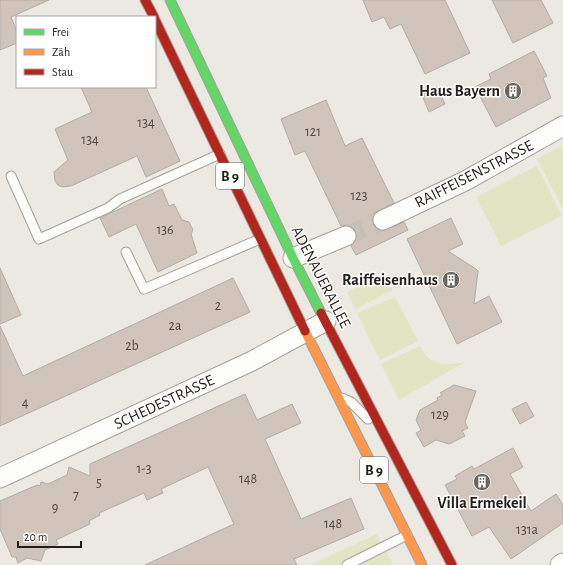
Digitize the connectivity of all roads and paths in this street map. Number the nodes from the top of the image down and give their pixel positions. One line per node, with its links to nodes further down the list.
1 (145, 0): 3 (main road)
2 (170, 0): 12 (main road, ADENAUERALLEE / B 9)
3 (153, 16)
4 (156, 22): 6 (main road, B 9)
5 (563, 126): 8 (street, RAIFFEISENSTRASSE)
6 (220, 154): 7 (lane); 10 (main road, B 9)
7 (11, 176)
8 (383, 220)
9 (346, 236): 12 (street)
10 (260, 239): 11 (lane); 14 (main road, B 9)
11 (126, 252)
12 (293, 258): 13 (main road, ADENAUERALLEE / B 9)
13 (326, 321): 14 (street, SCHEDESTRASSE); 16 (main road, ADENAUERALLEE / B 9)
14 (306, 332): 15 (main road, B 9); 17 (street, SCHEDESTRASSE)
15 (336, 396): 16 (lane); 18 (main road, B 9)
16 (385, 437): 22 (main road, ADENAUERALLEE / B 9)
17 (0, 478)
18 (407, 535): 20 (lane); 21 (main road, B 9)
19 (563, 563): 23 (street)
20 (348, 565)
21 (422, 565)
22 (452, 565)
23 (560, 565)

